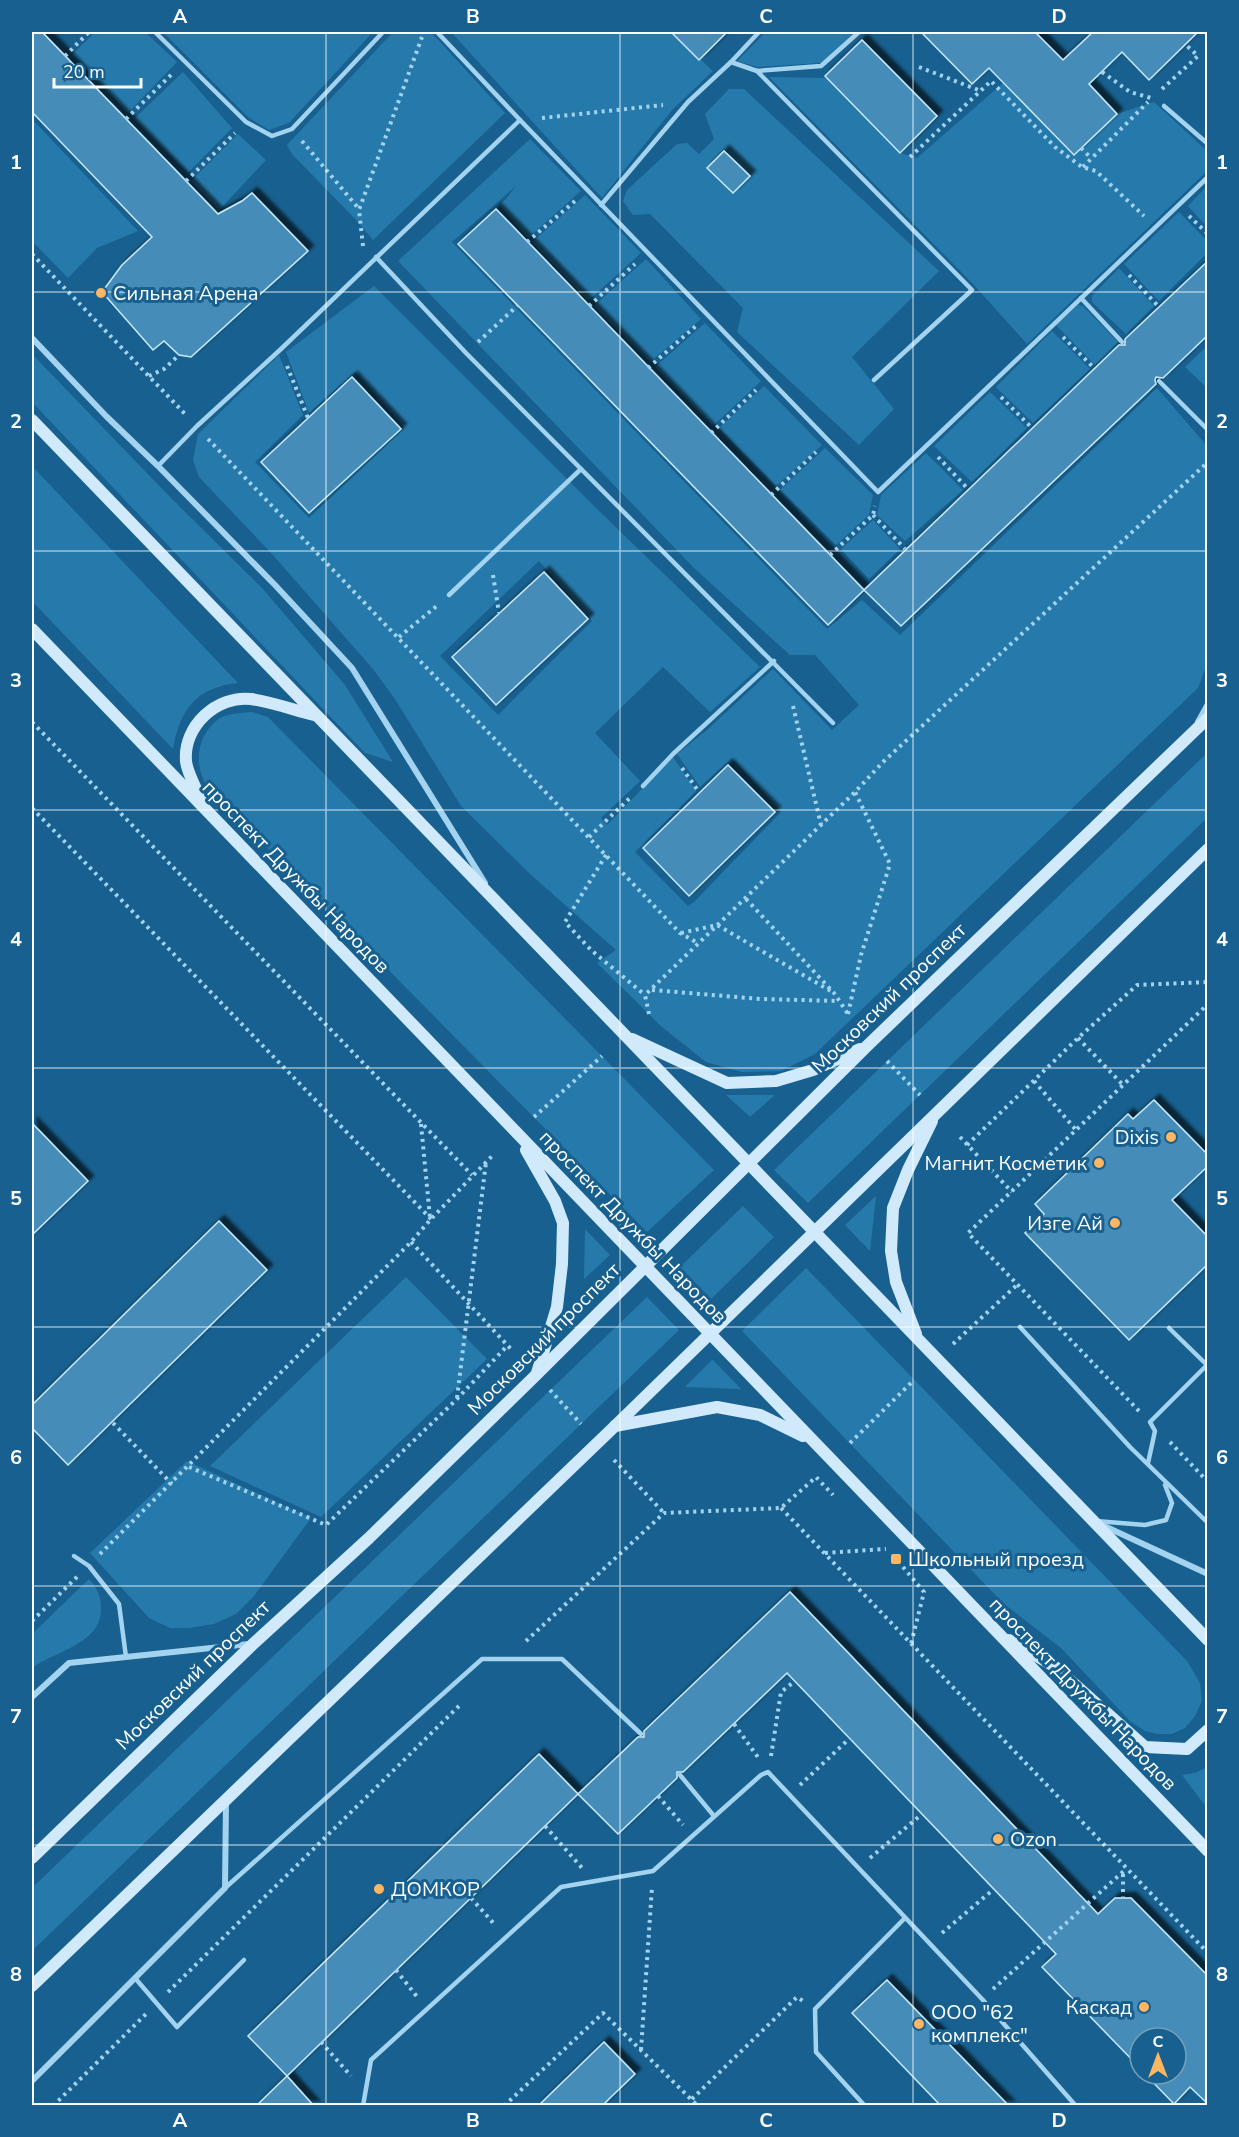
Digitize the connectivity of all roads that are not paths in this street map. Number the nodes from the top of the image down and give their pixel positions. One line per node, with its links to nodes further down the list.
1 (155, 32): 2 (lane)
2 (383, 32)
3 (437, 32): 9 (lane)
4 (759, 32): 6 (lane)
5 (859, 32): 7 (lane)
6 (731, 63): 7 (lane); 12 (lane)
7 (757, 71): 17 (lane)
8 (1164, 106): 10 (lane)
9 (520, 120): 12 (lane); 13 (lane)
10 (1208, 144)
11 (1208, 177): 14 (lane)
12 (601, 205): 14 (lane)
13 (376, 257): 21 (lane); 22 (lane)
14 (1081, 298): 16 (lane)
15 (32, 338): 21 (street)
16 (1122, 342)
17 (874, 380)
18 (1159, 381): 20 (lane)
19 (32, 420): 27 (main road)
20 (1208, 430)
21 (158, 466): 34 (street)
22 (581, 469): 23 (lane); 25 (lane)
23 (449, 595)
24 (32, 629): 32 (main road, проспект Дружбы Народов)
25 (774, 661): 29 (lane); 31 (lane)
26 (1208, 704): 30 (street)
27 (315, 715): 32 (main road); 34 (main road)
28 (1208, 718): 30 (main road, Московский проспект)
29 (832, 723)
30 (1194, 731): 36 (main road, Московский проспект)
31 (643, 786)
32 (205, 809): 38 (main road, проспект Дружбы Народов)
33 (1208, 849): 37 (main road)
34 (498, 904): 35 (main road)
35 (624, 1036): 36 (main road); 39 (main road)
36 (867, 1046): 39 (main road, Московский проспект)
37 (936, 1112): 40 (main road); 45 (main road)
38 (517, 1134): 41 (main road, проспект Дружбы Народов); 46 (main road)
39 (748, 1164): 40 (main road); 41 (main road, Московский проспект)
40 (814, 1232): 44 (main road); 45 (main road)
41 (645, 1267): 44 (main road, проспект Дружбы Народов); 46 (main road, Московский проспект)
42 (1020, 1327): 49 (lane)
43 (1169, 1328): 49 (lane)
44 (709, 1334): 47 (main road); 48 (main road, проспект Дружбы Народов)
45 (918, 1340): 51 (main road)
46 (536, 1376): 57 (main road, Московский проспект)
47 (614, 1427): 48 (main road); 64 (main road)
48 (810, 1440): 55 (main road, проспект Дружбы Народов)
49 (1148, 1463): 50 (lane)
50 (1164, 1482): 51 (lane); 52 (lane)
51 (1092, 1520): 54 (street); 56 (main road)
52 (1208, 1523)
53 (74, 1556): 59 (lane)
54 (1208, 1574)
55 (996, 1632): 61 (main road); 66 (main road, проспект Дружбы Народов)
56 (1205, 1638): 58 (main road)
57 (253, 1644): 59 (street); 67 (main road, Московский проспект)
58 (1208, 1649)
59 (126, 1657): 60 (street)
60 (32, 1697)
61 (1208, 1730)
62 (641, 1734): 68 (lane)
63 (680, 1775): 65 (lane)
64 (226, 1798): 68 (street); 72 (main road)
65 (714, 1816): 69 (lane); 74 (lane)
66 (1208, 1851)
67 (32, 1858)
68 (225, 1888): 71 (street)
69 (905, 1918): 75 (lane); 76 (lane)
70 (244, 1960): 71 (lane)
71 (135, 1978): 73 (street)
72 (32, 1986)
73 (32, 2081)
74 (363, 2106)
75 (865, 2106)
76 (1076, 2106)

